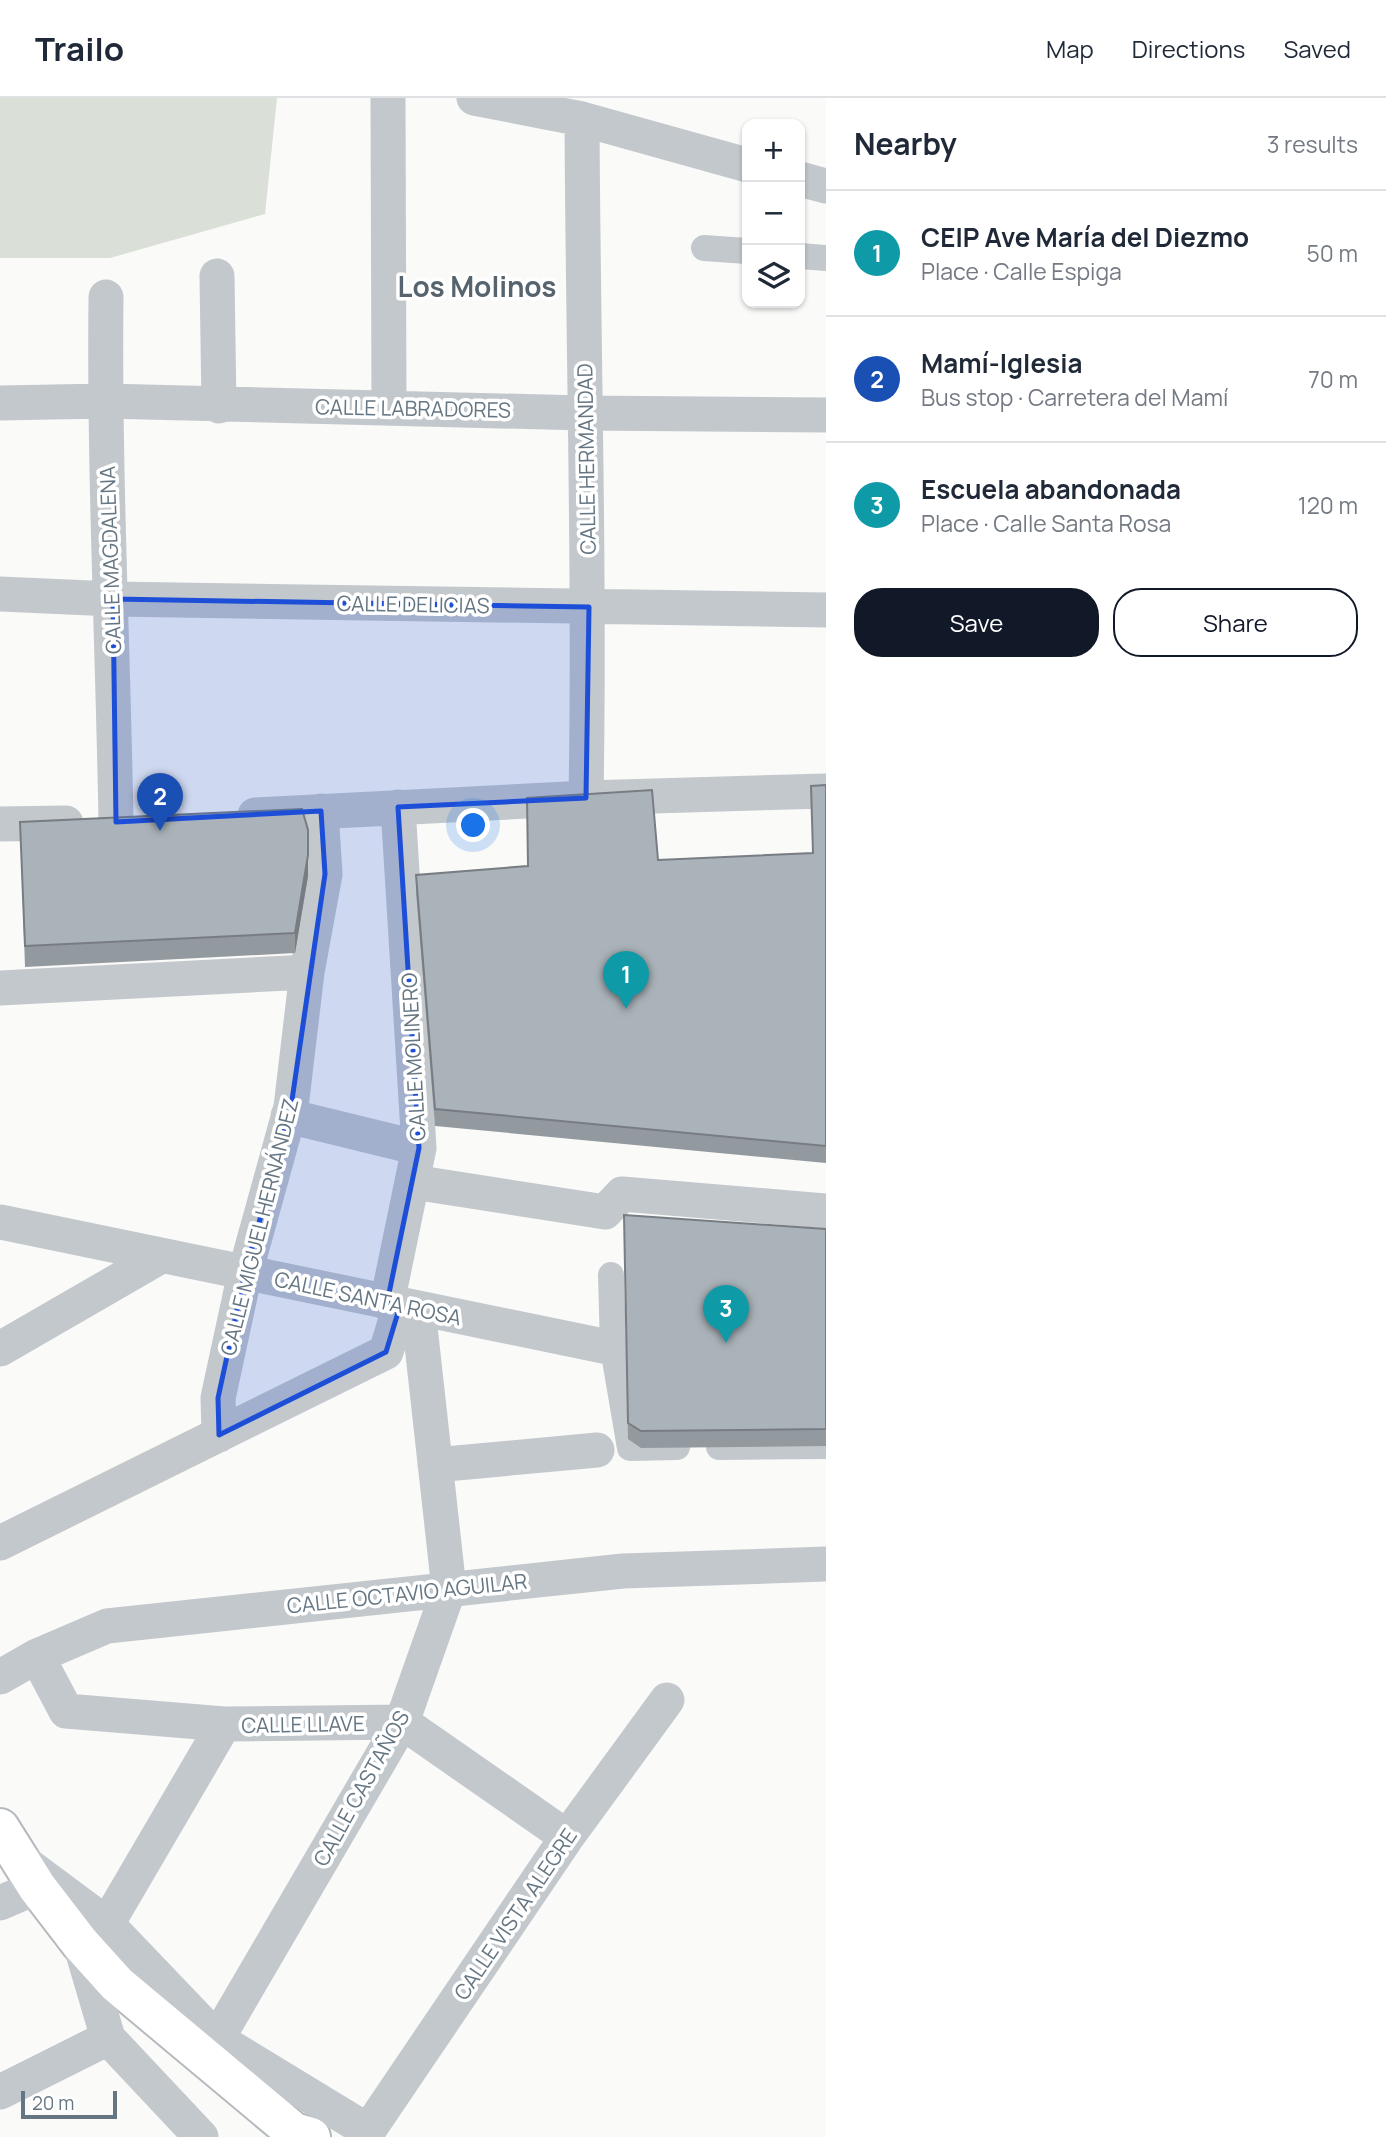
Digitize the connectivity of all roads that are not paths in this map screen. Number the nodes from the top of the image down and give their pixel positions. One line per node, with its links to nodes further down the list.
1 (388, 98): 16 (street)
2 (474, 98): 3 (street)
3 (582, 119): 4 (street); 17 (street, CALLE HERMANDAD)
4 (742, 164)
5 (805, 180): 6 (street)
6 (826, 186)
7 (704, 248): 8 (street)
8 (742, 251)
9 (805, 256): 10 (street)
10 (826, 258)
11 (217, 276): 15 (street)
12 (106, 297): 13 (street, CALLE MAGDALENA)
13 (105, 401): 14 (street, CALLE LABRADORES); 15 (street, CALLE LABRADORES); 20 (street, CALLE MAGDALENA)
14 (0, 403)
15 (219, 405): 16 (street, CALLE LABRADORES)
16 (388, 406): 17 (street, CALLE LABRADORES)
17 (583, 413): 18 (street, CALLE LABRADORES); 21 (street, CALLE HERMANDAD)
18 (826, 415)
19 (0, 594): 20 (street, CALLE DELICIAS)
20 (113, 599): 21 (street, CALLE DELICIAS); 28 (street, CALLE MAGDALENA)
21 (589, 607): 22 (street, CALLE DELICIAS); 24 (street, CALLE HERMANDAD)
22 (826, 610)
23 (826, 791): 24 (street)
24 (586, 798): 25 (street)
25 (398, 807): 26 (street); 32 (street, CALLE MOLINERO)
26 (321, 811): 27 (street); 29 (street, CALLE MIGUEL HERNÁNDEZ)
27 (220, 817)
28 (0, 824)
29 (307, 972): 30 (street); 31 (street, CALLE MIGUEL HERNÁNDEZ)
30 (0, 988)
31 (288, 1116): 32 (street); 37 (street, CALLE MIGUEL HERNÁNDEZ)
32 (419, 1148): 33 (street, CALLE MOLINERO)
33 (413, 1182): 34 (street); 39 (street, CALLE MOLINERO)
34 (826, 1211)
35 (0, 1222): 36 (street, CALLE SANTA ROSA)
36 (161, 1256): 37 (street, CALLE SANTA ROSA); 41 (street)
37 (245, 1273): 39 (street, CALLE SANTA ROSA); 42 (street, CALLE MIGUEL HERNÁNDEZ)
38 (611, 1275): 40 (street)
39 (401, 1306): 40 (street, CALLE SANTA ROSA); 42 (street); 45 (street, CALLE CASTAÑOS)
40 (613, 1348): 43 (street)
41 (0, 1349)
42 (219, 1436): 46 (street)
43 (826, 1446)
44 (597, 1450): 45 (street)
45 (435, 1465): 48 (street, CALLE CASTAÑOS)
46 (0, 1543)
47 (826, 1564): 48 (street, CALLE OCTAVIO AGUILAR)
48 (449, 1589): 49 (street, CALLE OCTAVIO AGUILAR); 52 (street, CALLE CASTAÑOS)
49 (37, 1656): 50 (street, CALLE OCTAVIO AGUILAR); 53 (street, CALLE LLAVE)
50 (0, 1677)
51 (667, 1700): 55 (street, CALLE VISTA ALEGRE)
52 (402, 1722): 53 (street, CALLE LLAVE); 55 (street); 60 (street, CALLE CASTAÑOS)
53 (224, 1724): 58 (street)
54 (0, 1828): 56 (main road)
55 (567, 1838): 62 (street, CALLE VISTA ALEGRE)
56 (28, 1873): 57 (street); 58 (main road)
57 (0, 1903)
58 (93, 1933): 59 (street); 60 (main road)
59 (108, 2038): 61 (street); 64 (street)
60 (211, 2047): 62 (street); 63 (main road)
61 (0, 2092)
62 (366, 2134)
63 (300, 2135)
64 (201, 2137)

